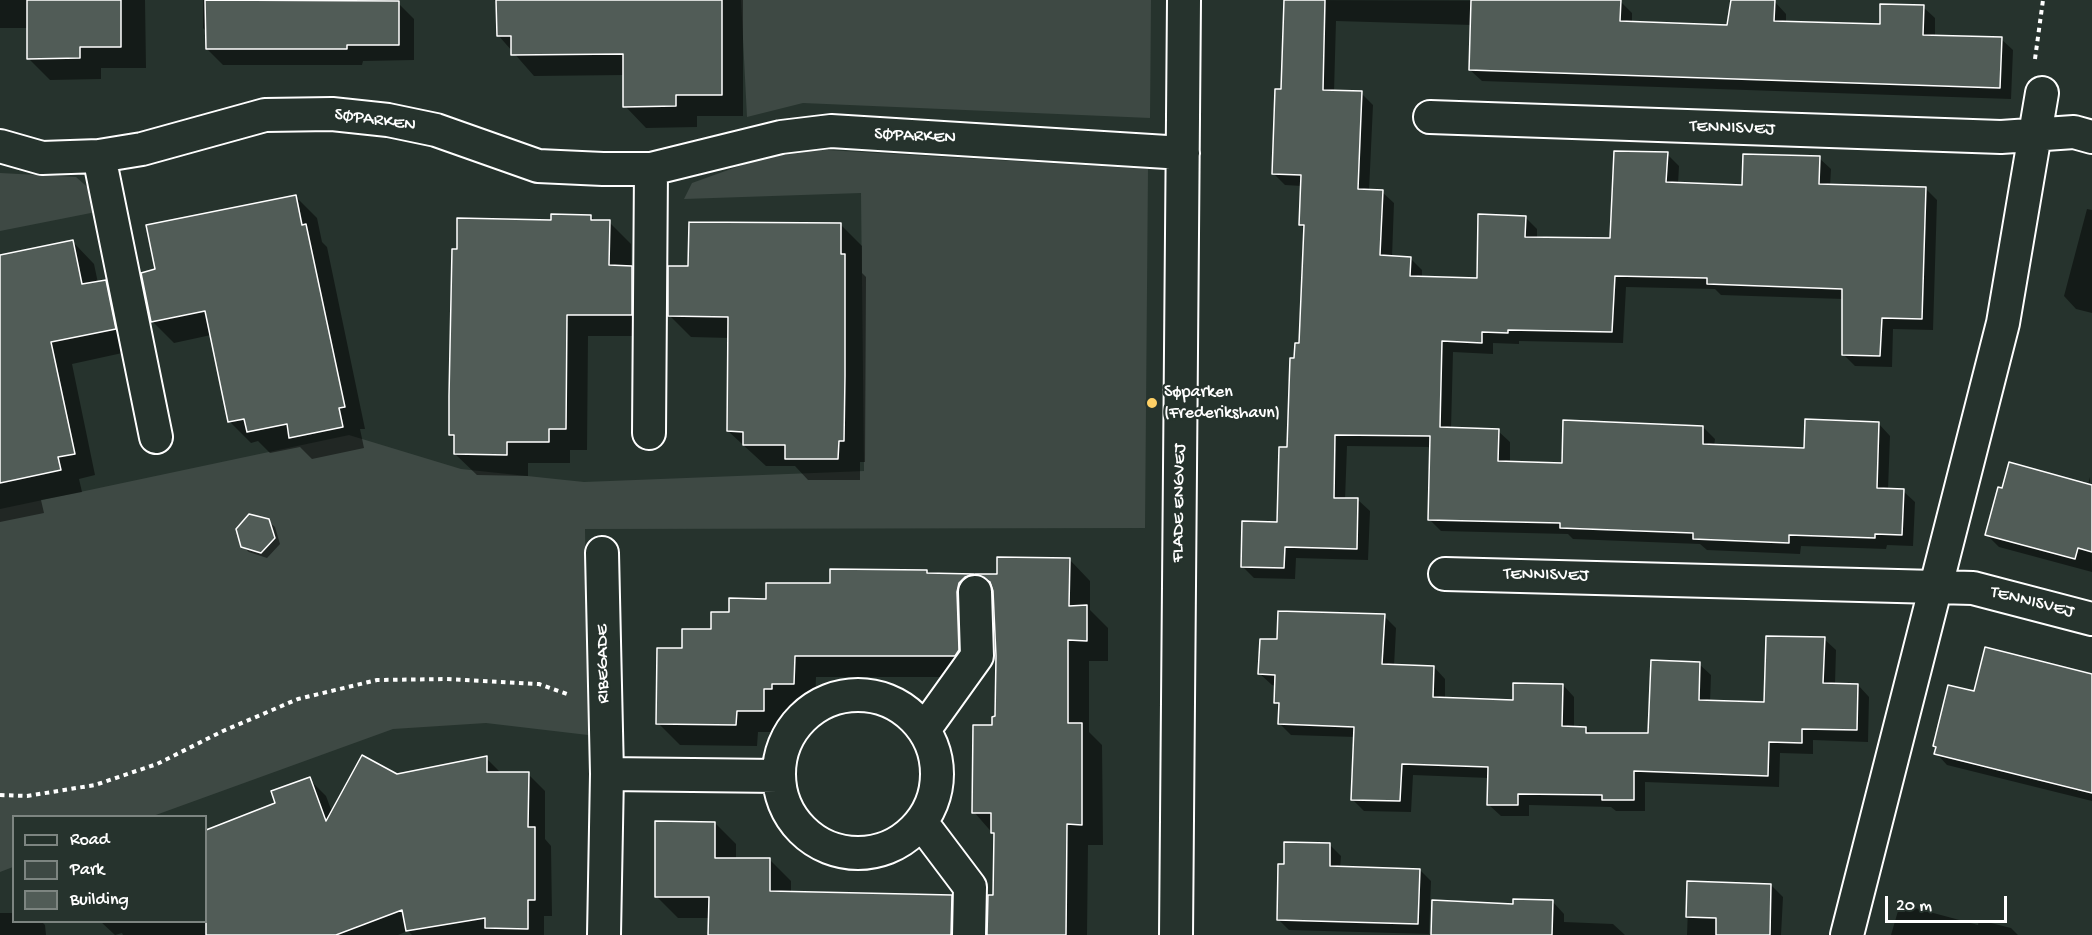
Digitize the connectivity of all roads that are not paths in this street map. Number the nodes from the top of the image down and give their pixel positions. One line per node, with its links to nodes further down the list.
1 (1184, 0): 7 (street, FLADE ENGVEJ)
2 (2042, 93): 4 (street)
3 (1430, 117): 4 (street, TENNISVEJ)
4 (2035, 136): 5 (street, TENNISVEJ); 14 (street)
5 (2092, 137)
6 (0, 146): 8 (street, SØPARKEN)
7 (1183, 153): 9 (street, SØPARKEN); 23 (street, FLADE ENGVEJ)
8 (99, 156): 9 (street, SØPARKEN); 11 (street)
9 (651, 169): 10 (street)
10 (649, 433)
11 (156, 437)
12 (602, 553): 18 (street, RIBEGADE)
13 (1445, 574): 14 (street, TENNISVEJ)
14 (1935, 586): 16 (street, TENNISVEJ); 24 (street)
15 (975, 591): 17 (street)
16 (2092, 619)
17 (924, 730): 19 (street); 20 (street)
18 (607, 774): 19 (street); 21 (street, RIBEGADE)
19 (778, 776): 20 (street)
20 (921, 822): 22 (street)
21 (603, 935)
22 (969, 935)
23 (1176, 935)
24 (1847, 935)

